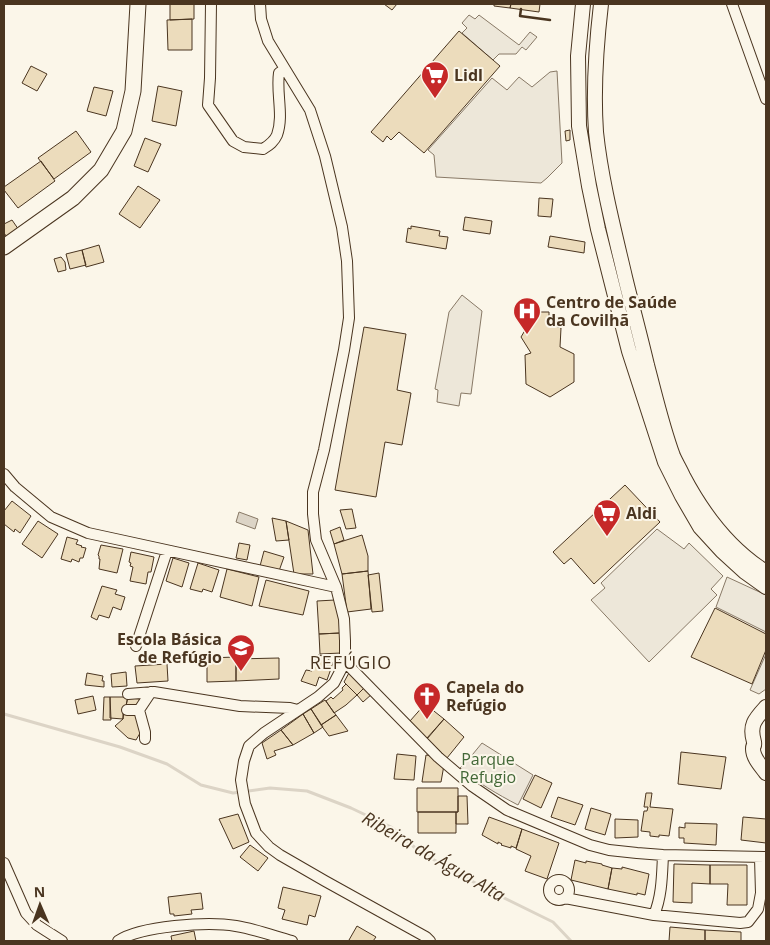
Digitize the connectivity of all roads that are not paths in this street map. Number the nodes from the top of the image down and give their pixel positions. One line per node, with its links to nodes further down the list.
1 (138, 4): 9 (main road)
2 (211, 4): 7 (street)
3 (260, 4): 7 (street)
4 (582, 4): 14 (main road)
5 (601, 4): 12 (main road)
6 (732, 4): 8 (street)
7 (285, 69): 13 (street)
8 (766, 99)
9 (4, 247)
10 (4, 474): 11 (street)
11 (166, 551): 13 (street); 15 (street)
12 (766, 572)
13 (336, 587): 16 (street)
14 (766, 587)
15 (136, 646)
16 (345, 662): 22 (street); 26 (street)
17 (151, 692): 18 (street); 21 (street); 22 (street)
18 (128, 694)
19 (766, 707): 24 (main road)
20 (127, 710): 21 (street)
21 (139, 710): 23 (street)
22 (298, 710): 34 (street)
23 (145, 739)
24 (760, 748): 25 (main road)
25 (766, 773)
26 (663, 855): 28 (street); 30 (street)
27 (4, 863): 31 (street)
28 (763, 864): 30 (street)
29 (565, 898): 30 (street)
30 (654, 915)
31 (62, 941)
32 (118, 941): 33 (street)
33 (292, 941)
34 (430, 941)

